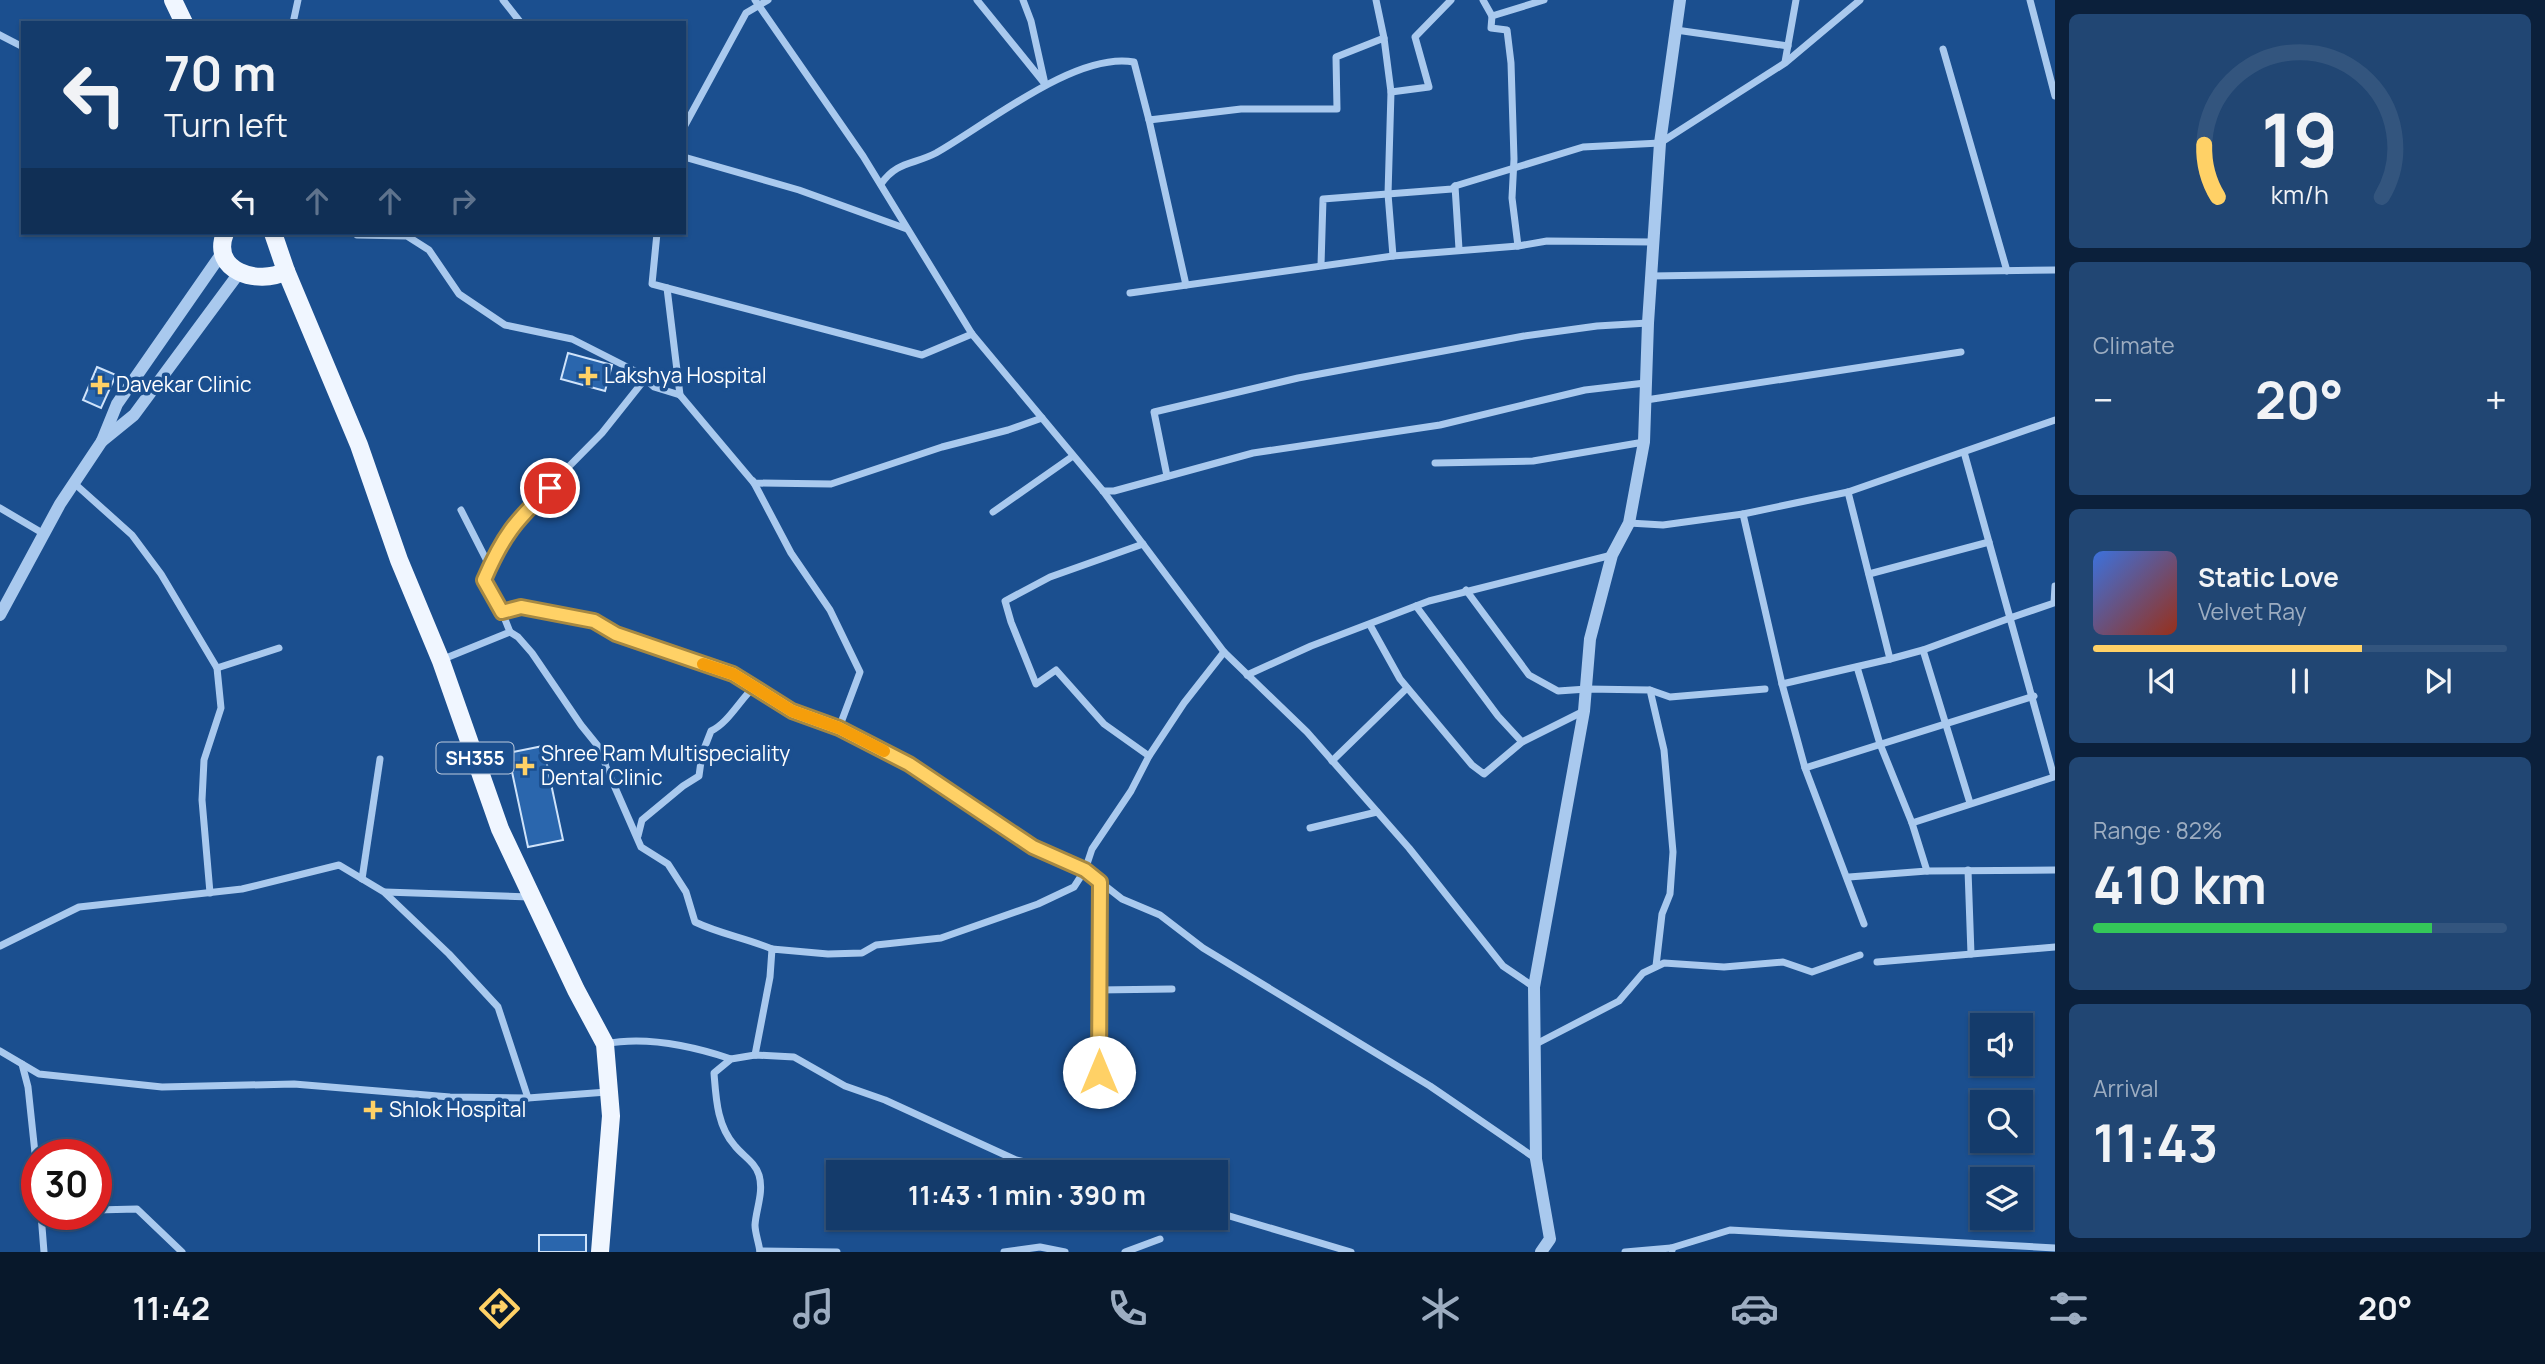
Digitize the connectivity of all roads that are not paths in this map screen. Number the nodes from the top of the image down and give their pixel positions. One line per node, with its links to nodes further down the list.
1 (173, 0): 17 (main road)
2 (299, 0): 18 (street)
3 (503, 0): 19 (street)
4 (768, 0): 15 (street)
5 (977, 0): 27 (street)
6 (1023, 0): 27 (street)
7 (1376, 0): 22 (street)
8 (1451, 0): 28 (street)
9 (1483, 0): 16 (street)
10 (1544, 0): 16 (street)
11 (1680, 0): 20 (street)
12 (1796, 0): 24 (street)
13 (1860, 0): 26 (street)
14 (2030, 0): 29 (street)
15 (757, 3): 31 (street); 35 (street)
16 (1492, 16): 34 (street)
17 (183, 21)
18 (294, 21)
19 (519, 21)
20 (1676, 30): 24 (street); 32 (street)
21 (0, 35): 23 (street)
22 (1384, 38): 28 (street); 30 (street)
23 (21, 46)
24 (1788, 46): 26 (street)
25 (1943, 49): 51 (street)
26 (1785, 62): 32 (street)
27 (1045, 84): 30 (street); 35 (street)
28 (1391, 92): 37 (street)
29 (2055, 96)
30 (1149, 120): 54 (street)
31 (686, 123)
32 (1660, 144): 34 (street); 43 (street)
33 (686, 158): 38 (street)
34 (1514, 170): 36 (street); 44 (street)
35 (881, 184): 38 (street)
36 (1455, 186): 37 (street); 45 (street)
37 (1388, 194): 47 (street); 48 (street)
38 (908, 229): 58 (street)
39 (225, 235): 46 (main road)
40 (274, 235): 50 (main road, SH355)
41 (410, 235): 60 (street)
42 (657, 235): 55 (street)
43 (1653, 242): 44 (street); 53 (street)
44 (1518, 246): 45 (street)
45 (1459, 249): 47 (street)
46 (222, 253): 52 (main road); 66 (street)
47 (1393, 256): 48 (street)
48 (1321, 265): 54 (street)
49 (2055, 270): 51 (street)
50 (286, 271): 52 (main road); 99 (main road, SH355)
51 (2007, 271): 53 (street)
52 (239, 273): 66 (street)
53 (1651, 276): 57 (street)
54 (1186, 285): 56 (street)
55 (667, 288): 58 (street); 62 (street)
56 (1130, 293)
57 (1648, 323): 61 (street); 71 (street)
58 (972, 334): 64 (street)
59 (1961, 352): 63 (street)
60 (645, 379): 62 (street); 85 (street)
61 (1645, 383): 63 (street); 71 (street)
62 (680, 395): 72 (street)
63 (1646, 400): 67 (street)
64 (1042, 418): 69 (street); 72 (street)
65 (2055, 420): 68 (street)
66 (102, 441): 73 (street)
67 (1644, 442): 70 (street); 80 (street)
68 (1964, 452): 75 (street); 82 (street)
69 (1073, 456): 74 (street); 78 (street)
70 (1435, 463)
71 (1167, 476): 74 (street)
72 (753, 481): 112 (street)
73 (74, 483): 81 (street); 101 (street)
74 (1103, 491): 83 (street)
75 (1847, 492): 79 (street); 86 (street)
76 (0, 508): 81 (street)
77 (461, 510): 85 (street)
78 (993, 512)
79 (1743, 514): 80 (street); 103 (street)
80 (1629, 523): 84 (street)
81 (44, 534): 91 (street)
82 (1989, 542): 86 (street); 92 (street)
83 (1143, 544): 97 (street); 115 (street)
84 (1612, 555): 88 (street); 106 (street)
85 (490, 567): 90 (street)
86 (1869, 574): 98 (street)
87 (2055, 586): 92 (street)
88 (1466, 590): 89 (street); 106 (street)
89 (1416, 606): 93 (street); 113 (street)
90 (502, 612): 94 (street); 104 (street)
91 (0, 615)
92 (2010, 618): 96 (street); 109 (street)
93 (1370, 625): 102 (street); 105 (street)
94 (510, 632): 99 (street); 123 (street)
95 (279, 648): 101 (street)
96 (1923, 650): 98 (street); 111 (street)
97 (1224, 652): 102 (street); 115 (street)
98 (1890, 659): 100 (street)
99 (441, 660): 133 (main road, SH355)
100 (1857, 667): 103 (street); 114 (street)
101 (217, 668): 132 (street)
102 (1247, 675): 117 (street)
103 (1782, 684): 118 (street)
104 (754, 687): 112 (street); 123 (street)
105 (1407, 688): 113 (street); 117 (street)
106 (1587, 689): 108 (street); 110 (street)
107 (1765, 689): 108 (street)
108 (1650, 690): 141 (street)
109 (2034, 696): 111 (street); 119 (street)
110 (1584, 711): 113 (street); 142 (street)
111 (1947, 722): 114 (street); 119 (street)
112 (839, 728): 124 (street)
113 (1522, 742)
114 (1880, 744): 118 (street); 121 (street)
115 (1149, 756): 124 (street)
116 (380, 759): 129 (street)
117 (1332, 761): 120 (street)
118 (1805, 768): 128 (street)
119 (1970, 803): 121 (street)
120 (1377, 812): 122 (street); 142 (street)
121 (1912, 822): 127 (street)
122 (1310, 828)
123 (638, 838): 137 (street)
124 (1085, 870): 130 (street); 137 (street)
125 (1968, 870): 126 (street); 127 (street); 138 (street)
126 (2055, 870)
127 (1927, 871): 128 (street)
128 (1849, 877): 134 (street)
129 (362, 878): 131 (street); 132 (street)
130 (1100, 882): 144 (street); 155 (street)
131 (384, 892): 133 (street); 152 (street)
132 (210, 893): 135 (street)
133 (532, 898): 145 (main road, SH355)
134 (1864, 924)
135 (0, 946)
136 (2055, 947): 138 (street)
137 (772, 949): 148 (street)
138 (1971, 954): 140 (street)
139 (1860, 955): 141 (street)
140 (1877, 962)
141 (1656, 966): 146 (street)
142 (1534, 987): 146 (street)
143 (1172, 989): 144 (street)
144 (1098, 990): 153 (street)
145 (605, 1044): 149 (street); 151 (main road, SH355)
146 (1536, 1044): 155 (street)
147 (0, 1051): 150 (street)
148 (755, 1055): 149 (street); 156 (street)
149 (731, 1059): 166 (street)
150 (22, 1064): 152 (street); 154 (street)
151 (609, 1092): 152 (street); 165 (main road, SH355)
152 (528, 1098)
153 (1099, 1099)
154 (34, 1139)
155 (1536, 1159): 172 (street)
156 (1016, 1160)
157 (112, 1210): 164 (street)
158 (1228, 1216): 171 (street)
159 (42, 1230): 163 (street)
160 (1160, 1239): 170 (street)
161 (2055, 1248): 162 (street)
162 (1672, 1250): 173 (street)
163 (44, 1252)
164 (182, 1252)
165 (600, 1252)
166 (760, 1252): 167 (street)
167 (837, 1252)
168 (1004, 1252): 169 (street)
169 (1065, 1252)
170 (1125, 1252)
171 (1351, 1252)
172 (1541, 1252)
173 (1625, 1252)

